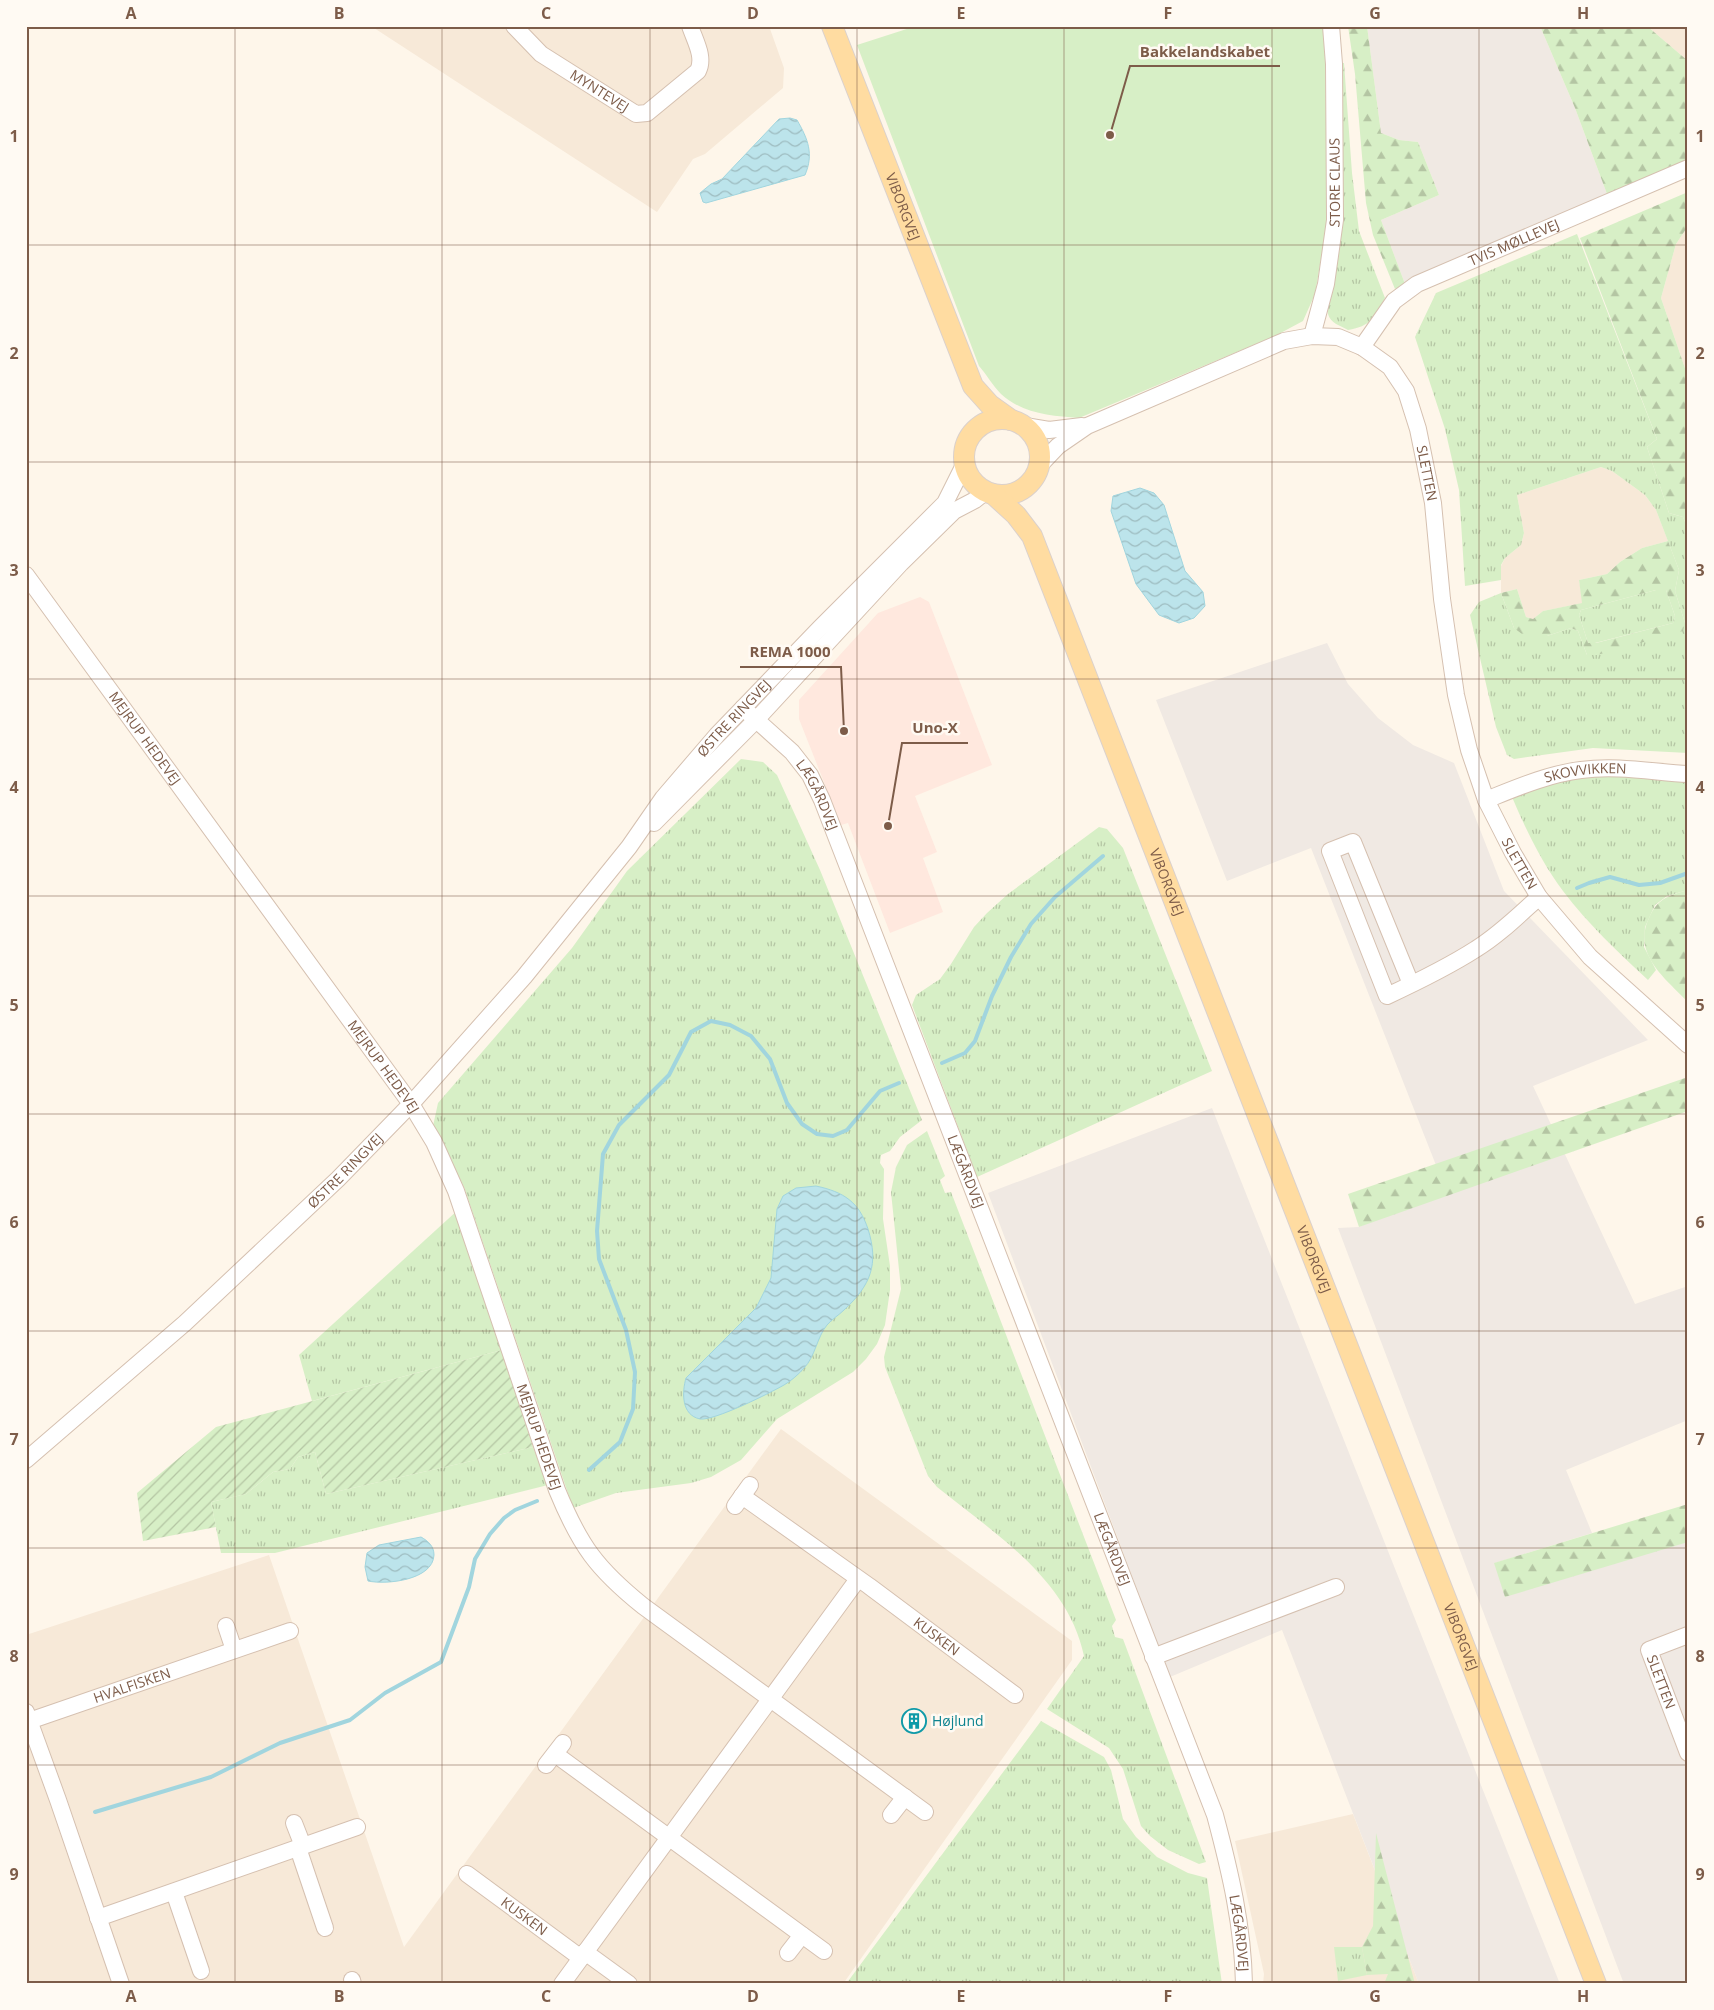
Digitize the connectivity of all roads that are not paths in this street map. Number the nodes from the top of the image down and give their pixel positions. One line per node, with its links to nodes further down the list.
1 (514, 26): 2 (street, MYNTEVEJ)
2 (690, 26)
3 (832, 26): 8 (main road, VIBORGVEJ)
4 (1331, 26): 6 (street, STORE CLAUS)
5 (1688, 168): 7 (street, TVIS MØLLEVEJ)
6 (1312, 336): 7 (street, SLETTEN); 10 (street, SLETTEN)
7 (1362, 347): 20 (street, SLETTEN)
8 (974, 386): 9 (main road, VIBORGVEJ); 11 (main road, VIBORGVEJ)
9 (1018, 423): 10 (street, SLETTEN); 11 (main road); 13 (main road)
10 (1087, 426): 13 (street, SLETTEN)
11 (971, 435): 12 (main road)
12 (965, 463): 14 (main road); 17 (street, ØSTRE RINGVEJ)
13 (1036, 473): 14 (main road); 15 (main road, VIBORGVEJ)
14 (989, 493): 15 (main road, VIBORGVEJ); 18 (street, ØSTRE RINGVEJ)
15 (1032, 536): 60 (main road, VIBORGVEJ)
16 (26, 575): 25 (street, MEJRUP HEDEVEJ)
17 (742, 708): 18 (street, LÆGÅRDVEJ); 21 (street, ØSTRE RINGVEJ)
18 (756, 720): 21 (street, ØSTRE RINGVEJ); 34 (street, LÆGÅRDVEJ)
19 (1688, 774): 20 (street, SKOVVIKKEN)
20 (1486, 800): 22 (street, SLETTEN)
21 (629, 847): 25 (street, ØSTRE RINGVEJ)
22 (1539, 897): 23 (street, SLETTEN); 24 (street, SLETTEN)
23 (1412, 984): 23 (street, SLETTEN)
24 (1688, 1045)
25 (411, 1104): 26 (street, ØSTRE RINGVEJ); 36 (street, MEJRUP HEDEVEJ)
26 (26, 1460)
27 (743, 1496): 28 (street, KUSKEN)
28 (858, 1579): 35 (street, KUSKEN); 36 (street)
29 (1336, 1587): 34 (street)
30 (226, 1626): 33 (street)
31 (290, 1630): 33 (street, HVALFISKEN)
32 (1688, 1635): 38 (street, SLETTEN)
33 (234, 1650): 37 (street, HVALFISKEN)
34 (1153, 1657): 59 (street, LÆGÅRDVEJ)
35 (1015, 1695)
36 (770, 1698): 40 (street); 45 (street)
37 (28, 1717): 49 (street, HVALFISKEN)
38 (1688, 1753)
39 (555, 1754): 45 (street)
40 (905, 1797): 41 (street); 42 (street)
41 (925, 1812)
42 (891, 1815)
43 (294, 1823): 46 (street)
44 (357, 1828): 46 (street)
45 (669, 1838): 51 (street); 54 (street)
46 (300, 1847): 48 (street); 50 (street)
47 (466, 1874): 54 (street, KUSKEN)
48 (174, 1892): 49 (street); 55 (street)
49 (98, 1918): 56 (street, HVALFISKEN)
50 (326, 1928)
51 (802, 1935): 52 (street); 53 (street)
52 (824, 1951)
53 (788, 1953)
54 (583, 1955): 57 (street); 58 (street, KUSKEN)
55 (202, 1971)
56 (121, 1984)
57 (562, 1984)
58 (628, 1984)
59 (1244, 1984)
60 (1596, 1984)

